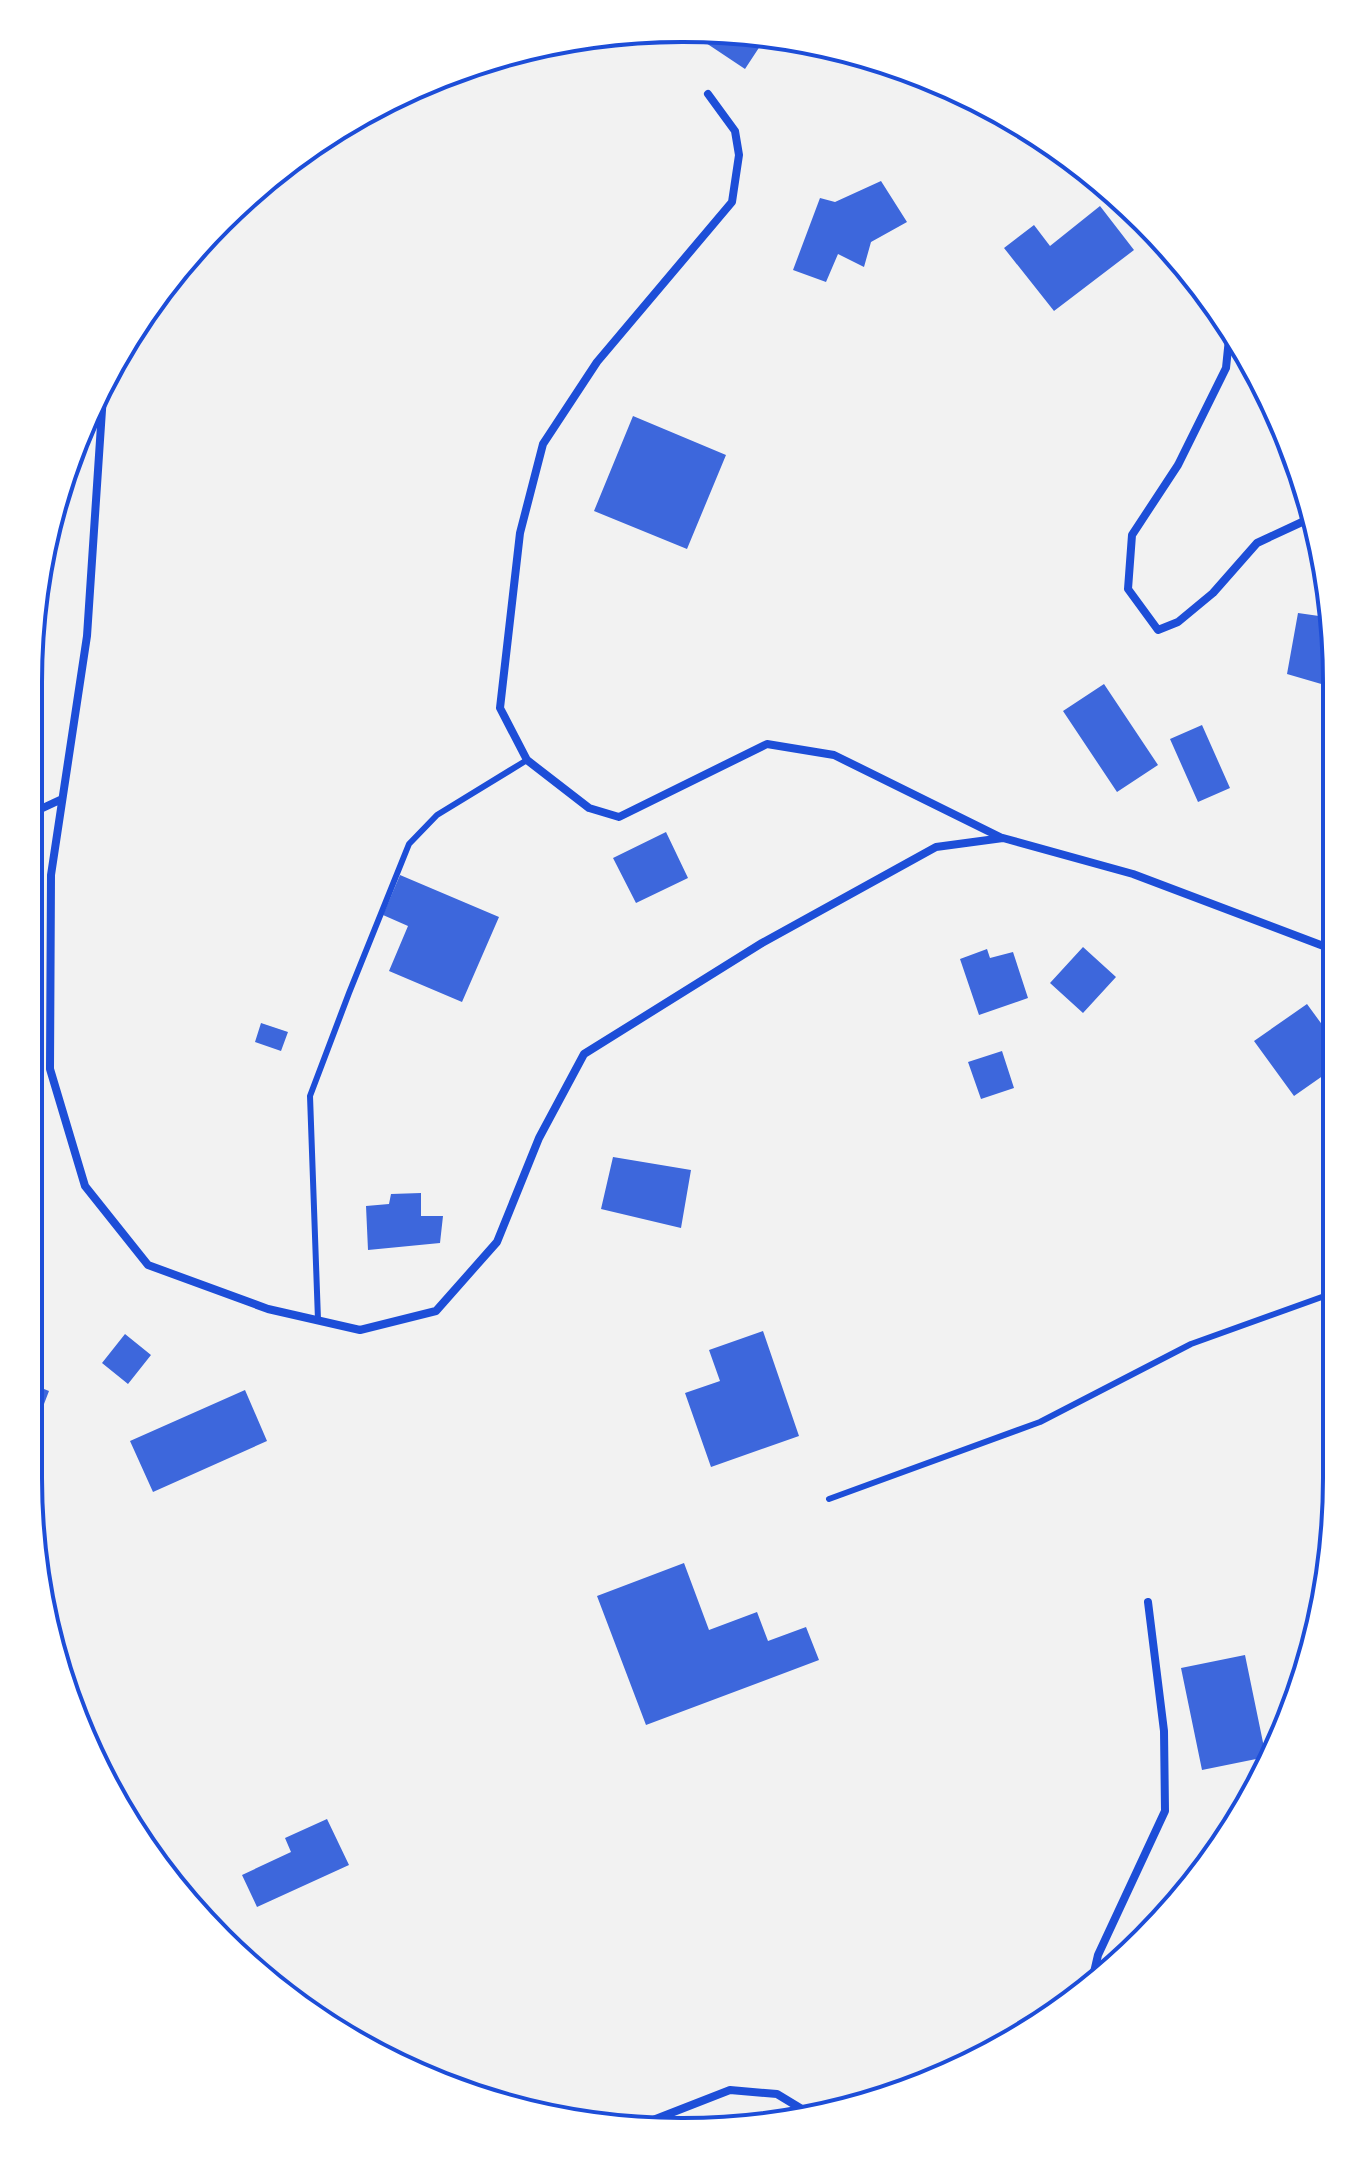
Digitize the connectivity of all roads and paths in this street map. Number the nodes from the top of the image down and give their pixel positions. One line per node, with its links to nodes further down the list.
1 (708, 94): 5 (street)
2 (1228, 348): 4 (street)
3 (102, 413): 6 (street)
4 (1302, 522)
5 (527, 760): 8 (street); 11 (lane)
6 (62, 799): 7 (street); 11 (street)
7 (42, 808)
8 (1003, 838): 9 (street); 11 (street)
9 (1323, 946)
10 (1323, 1297): 12 (lane)
11 (318, 1320)
12 (829, 1499)
13 (1148, 1602): 14 (street)
14 (1095, 1967)
15 (799, 2107): 16 (street)
16 (660, 2117)

